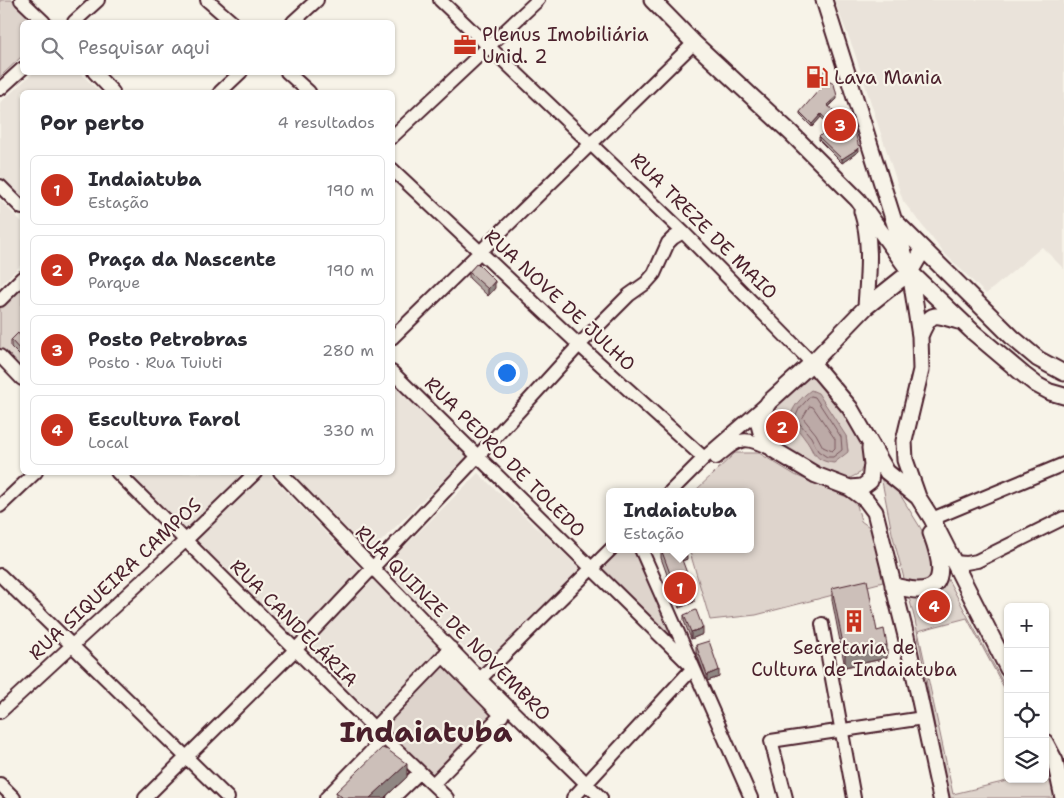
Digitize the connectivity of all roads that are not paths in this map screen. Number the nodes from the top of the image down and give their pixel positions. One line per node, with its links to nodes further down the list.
1 (21, 0): 9 (street)
2 (98, 0): 10 (street)
3 (207, 0): 11 (street)
4 (317, 0): 12 (street)
5 (440, 0): 14 (street, RUA TREZE DE MAIO)
6 (538, 0): 14 (street)
7 (652, 0): 13 (main road)
8 (824, 0): 29 (main road)
9 (42, 20)
10 (76, 20)
11 (230, 20)
12 (295, 20)
13 (694, 43): 24 (street); 27 (main road)
14 (489, 46): 23 (street); 24 (street, RUA TREZE DE MAIO)
15 (20, 71): 19 (street)
16 (97, 75): 20 (street)
17 (238, 75): 21 (street)
18 (290, 75): 22 (street)
19 (0, 89)
20 (111, 90)
21 (222, 90)
22 (307, 90)
23 (395, 134)
24 (592, 144): 30 (street, RUA TREZE DE MAIO); 32 (street)
25 (395, 171): 32 (street, RUA NOVE DE JULHO)
26 (0, 186): 28 (street)
27 (858, 200): 33 (main road); 36 (main road)
28 (20, 206)
29 (893, 219): 31 (main road); 33 (main road)
30 (683, 232): 40 (street); 42 (street, RUA TREZE DE MAIO)
31 (922, 250): 33 (main road); 43 (main road)
32 (481, 252): 38 (street); 40 (street, RUA NOVE DE JULHO)
33 (910, 272): 36 (main road); 37 (main road); 39 (main road)
34 (20, 280): 35 (street)
35 (0, 300)
36 (866, 307): 42 (main road)
37 (963, 322): 39 (main road); 46 (main road)
38 (395, 335)
39 (920, 336): 59 (main road)
40 (579, 345): 50 (street); 51 (street, RUA NOVE DE JULHO)
41 (0, 356): 45 (street)
42 (812, 362): 47 (main road); 48 (main road, RUA TREZE DE MAIO)
43 (1064, 373)
44 (395, 375): 50 (street, RUA PEDRO DE TOLEDO)
45 (20, 377)
46 (1064, 396)
47 (770, 402): 49 (main road); 51 (street)
48 (868, 438): 58 (main road); 59 (main road, RUA TREZE DE MAIO)
49 (774, 450): 51 (street); 58 (main road)
50 (478, 456): 67 (street); 68 (street, RUA PEDRO DE TOLEDO)
51 (704, 458): 57 (street)
52 (1064, 464): 62 (street)
53 (33, 475): 60 (street)
54 (120, 475): 63 (street, RUA CANDELÁRIA)
55 (253, 475): 63 (street, RUA SIQUEIRA CAMPOS)
56 (283, 475): 67 (street, RUA QUINZE DE NOVEMBRO)
57 (674, 488)
58 (850, 488): 70 (main road)
59 (918, 497): 62 (main road); 70 (main road)
60 (0, 506)
61 (1064, 518): 66 (street)
62 (932, 519): 66 (main road)
63 (185, 541): 72 (street, RUA SIQUEIRA CAMPOS); 73 (street, RUA CANDELÁRIA)
64 (607, 553): 68 (street)
65 (643, 553): 76 (street)
66 (954, 562): 75 (main road)
67 (373, 568): 73 (street); 74 (street, RUA QUINZE DE NOVEMBRO)
68 (592, 568): 76 (street, RUA PEDRO DE TOLEDO); 77 (street)
69 (0, 575): 72 (street)
70 (893, 586): 80 (main road)
71 (822, 624): 82 (street)
72 (71, 646): 78 (street, RUA SIQUEIRA CAMPOS); 85 (street)
73 (295, 650): 81 (street, RUA CANDELÁRIA); 85 (street)
74 (447, 652): 77 (street, RUA QUINZE DE NOVEMBRO); 79 (street); 81 (street)
75 (1004, 661)
76 (693, 668): 90 (street); 99 (street)
77 (480, 679): 79 (street, RUA QUINZE DE NOVEMBRO)
78 (0, 712)
79 (505, 712): 89 (street); 90 (street, RUA QUINZE DE NOVEMBRO)
80 (923, 718): 82 (street); 102 (main road)
81 (374, 728): 83 (street, RUA CANDELÁRIA)
82 (842, 730): 100 (street); 101 (street)
83 (385, 737): 87 (street, RUA CANDELÁRIA); 91 (street)
84 (1049, 747): 86 (main road)
85 (187, 757): 93 (street); 94 (street)
86 (1059, 759): 103 (main road)
87 (420, 772): 89 (street, RUA CANDELÁRIA); 95 (street)
88 (0, 784): 92 (street)
89 (433, 784): 96 (street, RUA CANDELÁRIA)
90 (587, 784): 97 (street); 98 (street, RUA QUINZE DE NOVEMBRO)
91 (327, 797)
92 (14, 798)
93 (145, 798)
94 (228, 798)
95 (393, 798)
96 (447, 798)
97 (573, 798)
98 (601, 798)
99 (751, 798)
100 (786, 798)
101 (854, 798)
102 (941, 798)
103 (1063, 798)

